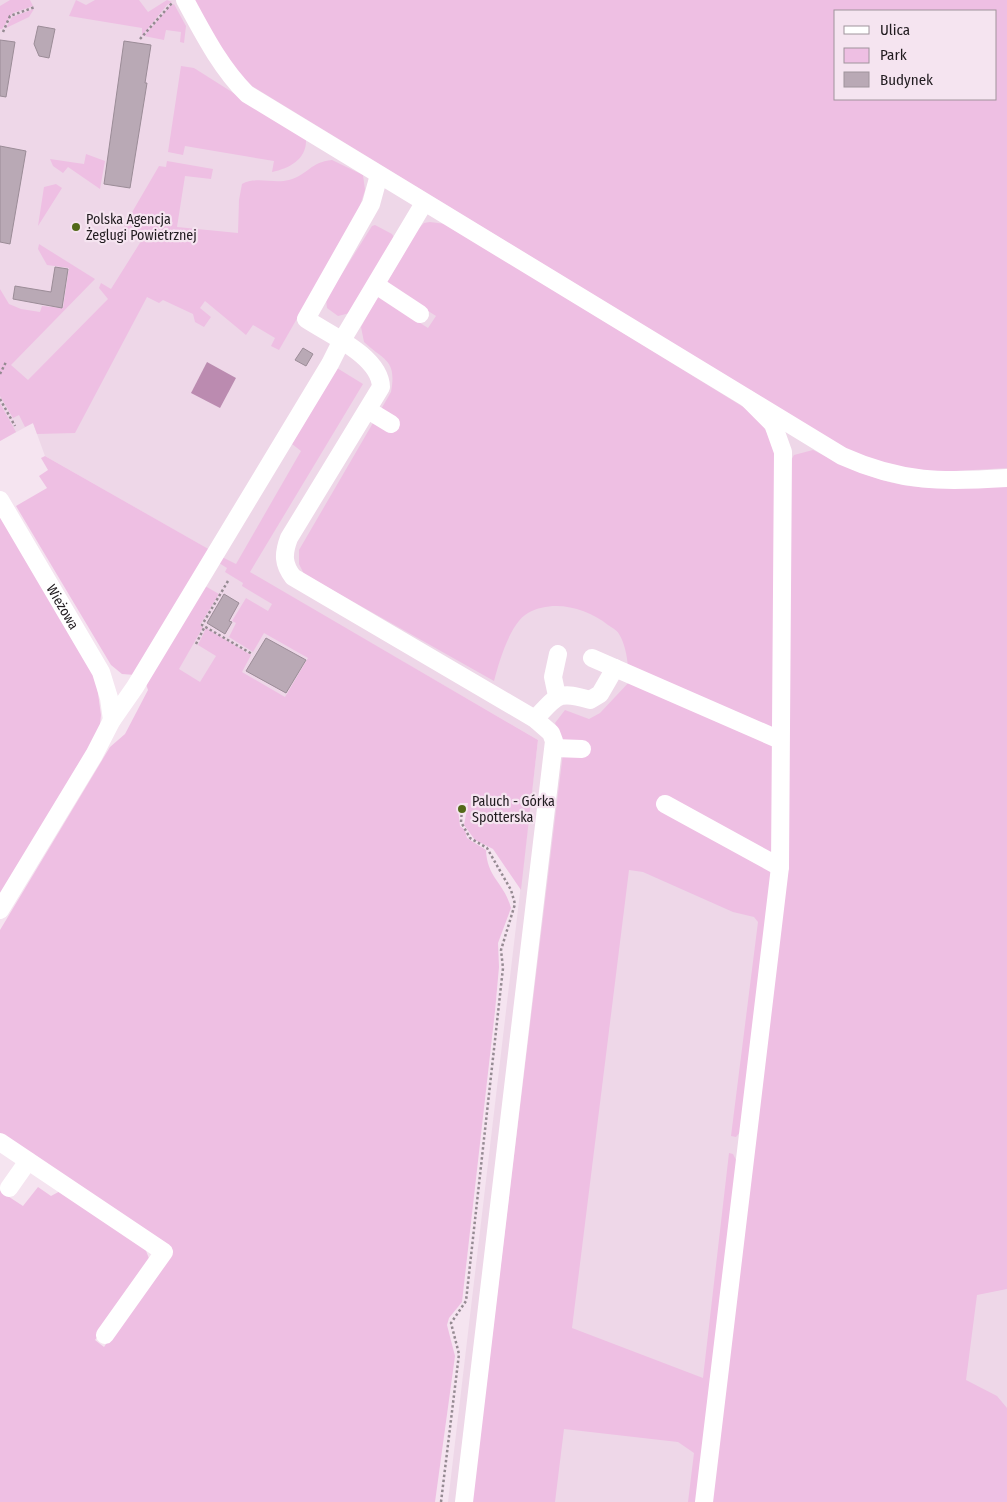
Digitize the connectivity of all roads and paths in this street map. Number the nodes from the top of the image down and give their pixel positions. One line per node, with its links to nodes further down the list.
1 (179, 1): 4 (path); 5 (lane)
2 (35, 7): 3 (path)
3 (3, 32)
4 (140, 39)
5 (379, 175): 6 (lane); 9 (lane)
6 (424, 204): 7 (lane); 13 (lane)
7 (376, 285): 8 (lane); 9 (lane)
8 (420, 314)
9 (341, 342): 14 (lane); 28 (lane)
10 (6, 362): 11 (path)
11 (0, 374)
12 (0, 399): 16 (path)
13 (748, 399): 17 (lane); 29 (lane)
14 (368, 410): 15 (lane); 27 (lane)
15 (392, 424)
16 (15, 426)
17 (1007, 478)
18 (0, 500): 28 (lane, Wieżowa)
19 (228, 582): 20 (path)
20 (205, 626): 21 (path); 22 (path)
21 (196, 644)
22 (252, 654)
23 (558, 654): 26 (lane)
24 (592, 658): 25 (lane)
25 (615, 668): 26 (lane); 29 (lane)
26 (557, 696): 27 (lane)
27 (535, 718): 30 (lane)
28 (112, 720): 35 (lane)
29 (780, 740): 34 (lane)
30 (554, 748): 31 (lane); 41 (lane)
31 (582, 748)
32 (665, 804): 34 (lane)
33 (462, 810): 40 (path)
34 (780, 867): 42 (lane)
35 (0, 910)
36 (0, 1142): 37 (lane)
37 (28, 1161): 38 (lane); 39 (lane)
38 (9, 1188)
39 (105, 1335)
40 (441, 1502)
41 (464, 1502)
42 (704, 1502)

